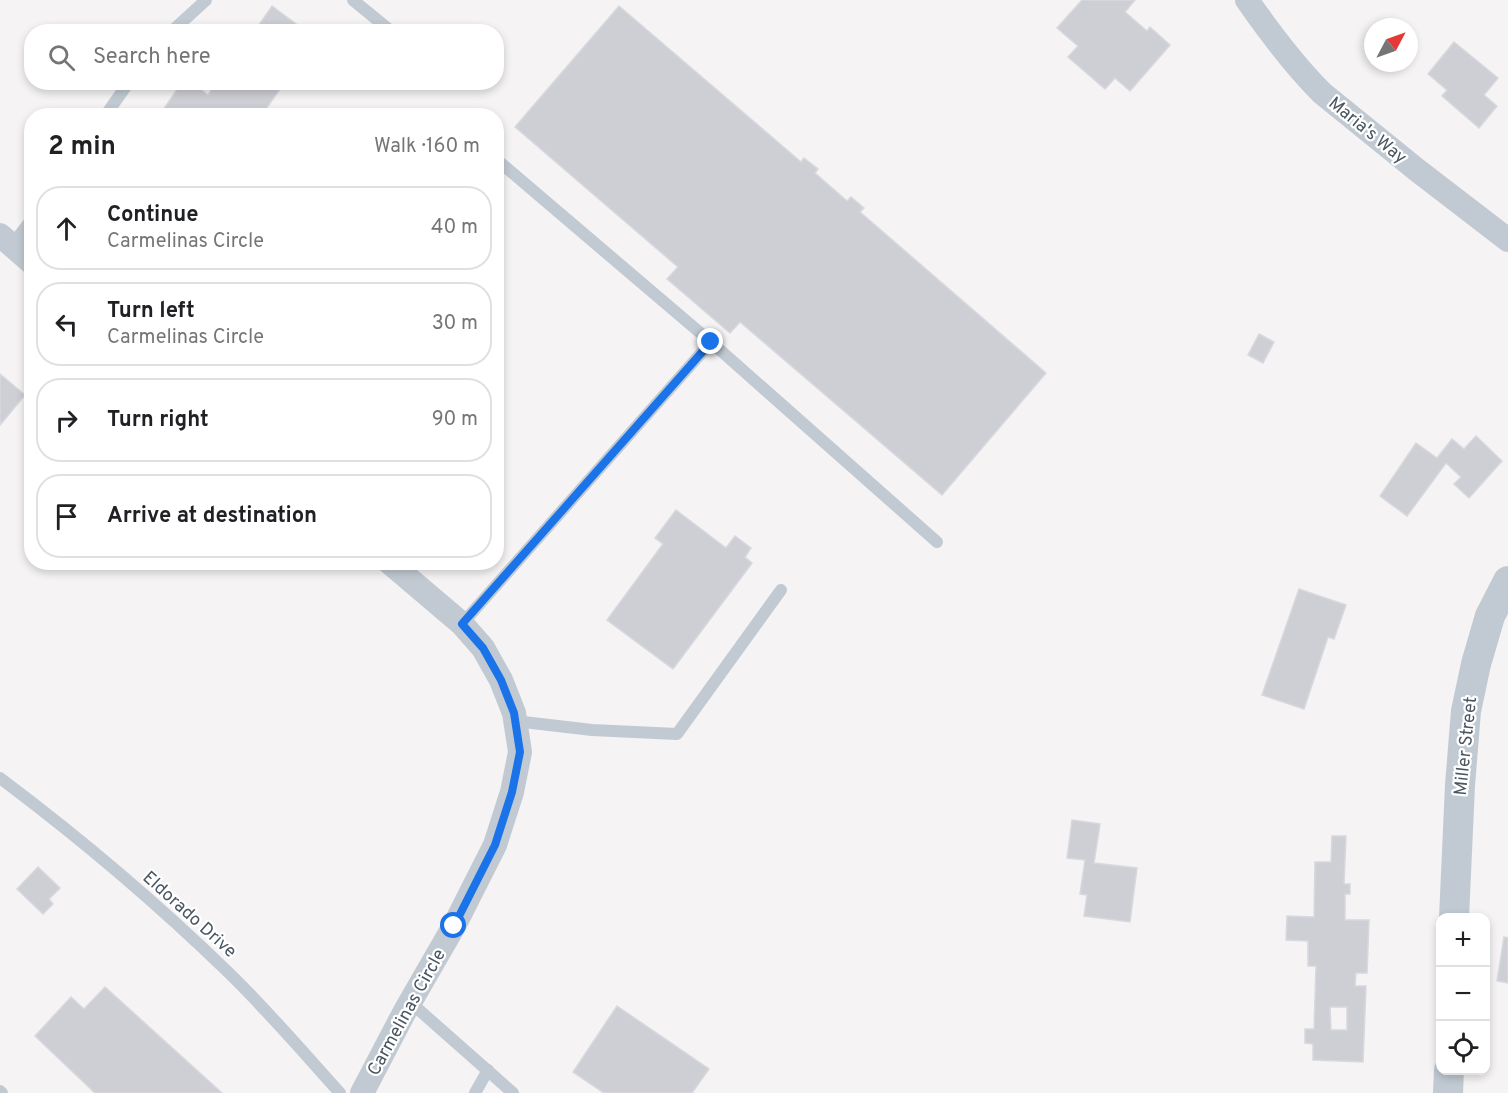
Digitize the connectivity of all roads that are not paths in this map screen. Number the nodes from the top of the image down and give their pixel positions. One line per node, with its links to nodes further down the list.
1 (206, 0): 4 (lane)
2 (353, 0): 5 (lane)
3 (1247, 0): 11 (street, Maria's Way)
4 (180, 24)
5 (382, 24)
6 (123, 90): 7 (lane)
7 (111, 108)
8 (504, 166): 13 (lane)
9 (24, 225): 10 (lane)
10 (6, 240): 12 (street)
11 (1508, 240)
12 (24, 256)
13 (711, 342): 14 (lane); 18 (lane)
14 (937, 542)
15 (398, 570): 18 (street, Carmelinas Circle)
16 (1508, 581): 21 (street, Miller Street)
17 (782, 591): 19 (lane)
18 (462, 624): 19 (street, Carmelinas Circle)
19 (515, 721): 22 (street, Carmelinas Circle)
20 (0, 778): 25 (lane, Eldorado Drive)
21 (1454, 913)
22 (410, 1002): 23 (lane); 26 (street, Carmelinas Circle)
23 (488, 1070): 27 (lane); 28 (lane)
24 (1449, 1075): 29 (street)
25 (340, 1093)
26 (362, 1093)
27 (475, 1093)
28 (513, 1093)
29 (1448, 1093)

